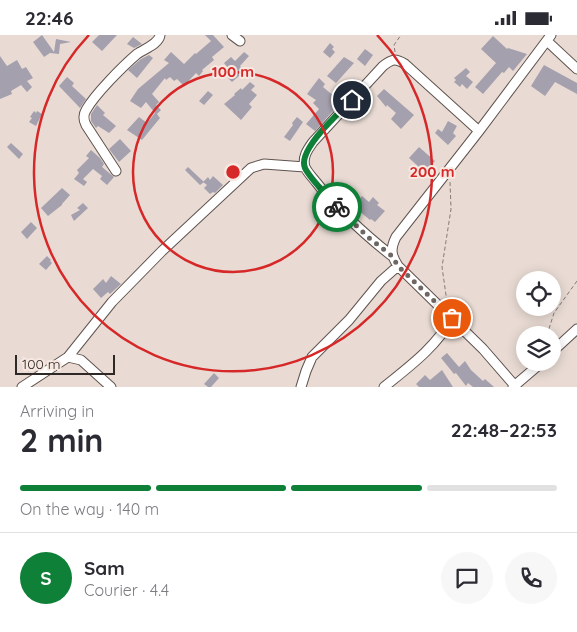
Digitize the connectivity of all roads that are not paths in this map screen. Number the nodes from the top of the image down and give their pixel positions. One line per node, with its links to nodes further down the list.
1 (160, 35): 8 (street)
2 (232, 35): 4 (street)
3 (549, 38): 5 (street); 6 (street)
4 (240, 41)
5 (577, 69)
6 (479, 131): 7 (street); 9 (street)
7 (305, 167): 9 (street); 14 (street)
8 (116, 171)
9 (392, 256): 10 (street)
10 (398, 266): 11 (street); 19 (street)
11 (450, 316): 16 (street); 20 (street)
12 (577, 329): 13 (street)
13 (561, 344)
14 (68, 357): 17 (street); 18 (street)
15 (532, 371): 16 (street)
16 (514, 386)
17 (22, 387)
18 (111, 387)
19 (301, 387)
20 (384, 387)

